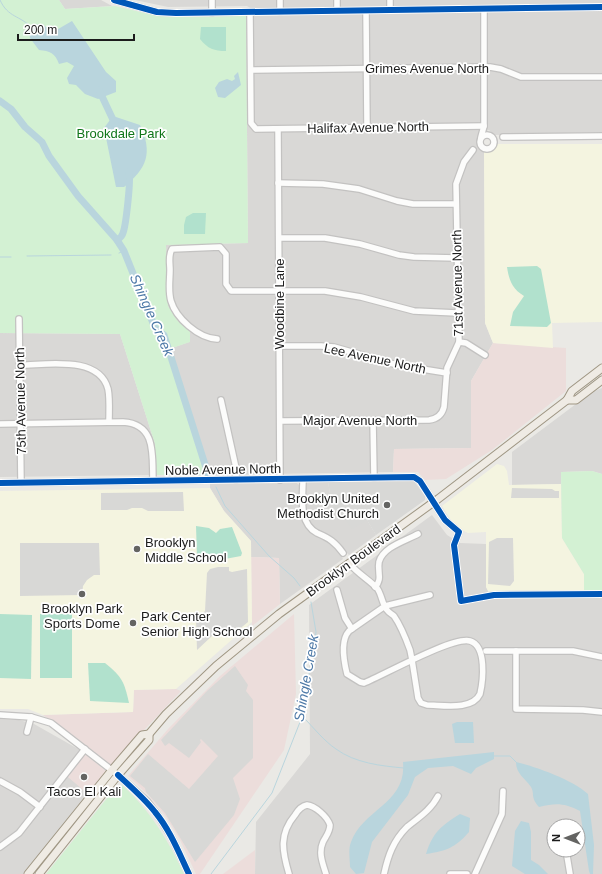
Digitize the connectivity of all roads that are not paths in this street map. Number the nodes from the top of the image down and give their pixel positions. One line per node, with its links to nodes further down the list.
1 (114, 0): 12 (street)
2 (212, 0): 12 (street)
3 (280, 0): 10 (street)
4 (337, 0): 11 (street)
5 (390, 0): 8 (street)
6 (602, 7): 7 (street)
7 (484, 9): 8 (street); 14 (street, 71st Avenue North)
8 (390, 10): 9 (street)
9 (366, 11): 11 (street); 15 (street)
10 (280, 12): 11 (street); 13 (street)
11 (337, 12)
12 (212, 13): 13 (street)
13 (250, 13): 16 (street)
14 (484, 67): 15 (street, Grimes Avenue North); 17 (street, Grimes Avenue North); 18 (street, 71st Avenue North)
15 (368, 68): 16 (street, Grimes Avenue North); 19 (street)
16 (251, 70): 20 (street, Halifax Avenue North)
17 (602, 77)
18 (484, 126): 19 (street, Halifax Avenue North); 22 (street, 71st Avenue North); 23 (street, 71st Avenue North)
19 (367, 127): 20 (street, Halifax Avenue North)
20 (278, 129): 24 (street, Woodbine Lane)
21 (602, 136): 22 (street)
22 (491, 138): 23 (street); 23 (street)
23 (481, 142): 25 (street, 71st Avenue North)
24 (278, 184): 25 (street); 26 (street, Woodbine Lane)
25 (456, 204): 27 (street, 71st Avenue North)
26 (279, 238): 27 (street); 28 (street, Woodbine Lane)
27 (456, 258): 29 (street, 71st Avenue North)
28 (279, 292): 29 (street); 31 (street); 33 (street, Woodbine Lane)
29 (457, 313): 32 (street, 71st Avenue North)
30 (19, 319): 35 (street, 75th Avenue North)
31 (216, 339)
32 (459, 342): 34 (street); 37 (street, 71st Avenue North)
33 (280, 346): 37 (street, Lee Avenue North); 42 (street, Woodbine Lane)
34 (485, 355)
35 (20, 365): 44 (street); 46 (street, 75th Avenue North)
36 (602, 368): 40 (main road, Brooklyn Boulevard)
37 (447, 373): 41 (street, 71st Avenue North)
38 (602, 380): 40 (main road, Brooklyn Boulevard)
39 (221, 400): 49 (street)
40 (567, 400): 54 (main road, Brooklyn Boulevard)
41 (439, 416): 43 (street, Major Avenue North)
42 (280, 421): 43 (street, Major Avenue North); 50 (street, Woodbine Lane)
43 (373, 421): 47 (street)
44 (109, 422): 46 (street); 51 (street)
45 (0, 424): 46 (street)
46 (20, 424): 53 (street, 75th Avenue North)
47 (374, 478): 48 (street, Noble Avenue North); 54 (street, Noble Avenue North)
48 (302, 479): 50 (street, Noble Avenue North); 56 (street)
49 (236, 480): 50 (street, Noble Avenue North); 51 (street, Noble Avenue North)
50 (280, 480)
51 (153, 481): 53 (street, Noble Avenue North)
52 (0, 483): 53 (street, Noble Avenue North)
53 (21, 483)
54 (434, 502): 57 (main road, Brooklyn Boulevard); 60 (street)
55 (418, 534): 58 (street)
56 (343, 553)
57 (349, 563): 58 (street); 72 (main road, Brooklyn Boulevard)
58 (375, 587): 62 (street)
59 (337, 590): 63 (street)
60 (602, 594)
61 (430, 595): 62 (street)
62 (385, 606): 63 (street); 67 (street)
63 (352, 629): 67 (street)
64 (486, 651): 65 (street)
65 (516, 651): 66 (street); 68 (street)
66 (602, 657)
67 (412, 660): 67 (street)
68 (602, 712)
69 (0, 715): 70 (street)
70 (31, 717): 71 (street); 73 (street)
71 (27, 732)
72 (149, 734): 74 (main road, Brooklyn Boulevard); 75 (main road, Brooklyn Boulevard)
73 (85, 749): 74 (street); 79 (street)
74 (112, 770): 75 (street); 82 (main road, Brooklyn Boulevard)
75 (118, 775): 83 (main road, Brooklyn Boulevard); 84 (street)
76 (0, 782): 79 (street)
77 (502, 791): 90 (street)
78 (438, 796): 87 (street)
79 (40, 807): 80 (street)
80 (0, 847)
81 (567, 858): 91 (street)
82 (28, 874)
83 (39, 874)
84 (189, 874)
85 (289, 874): 86 (street)
86 (326, 874)
87 (384, 874)
88 (450, 874): 89 (street)
89 (466, 874)
90 (476, 874)
91 (570, 874)

